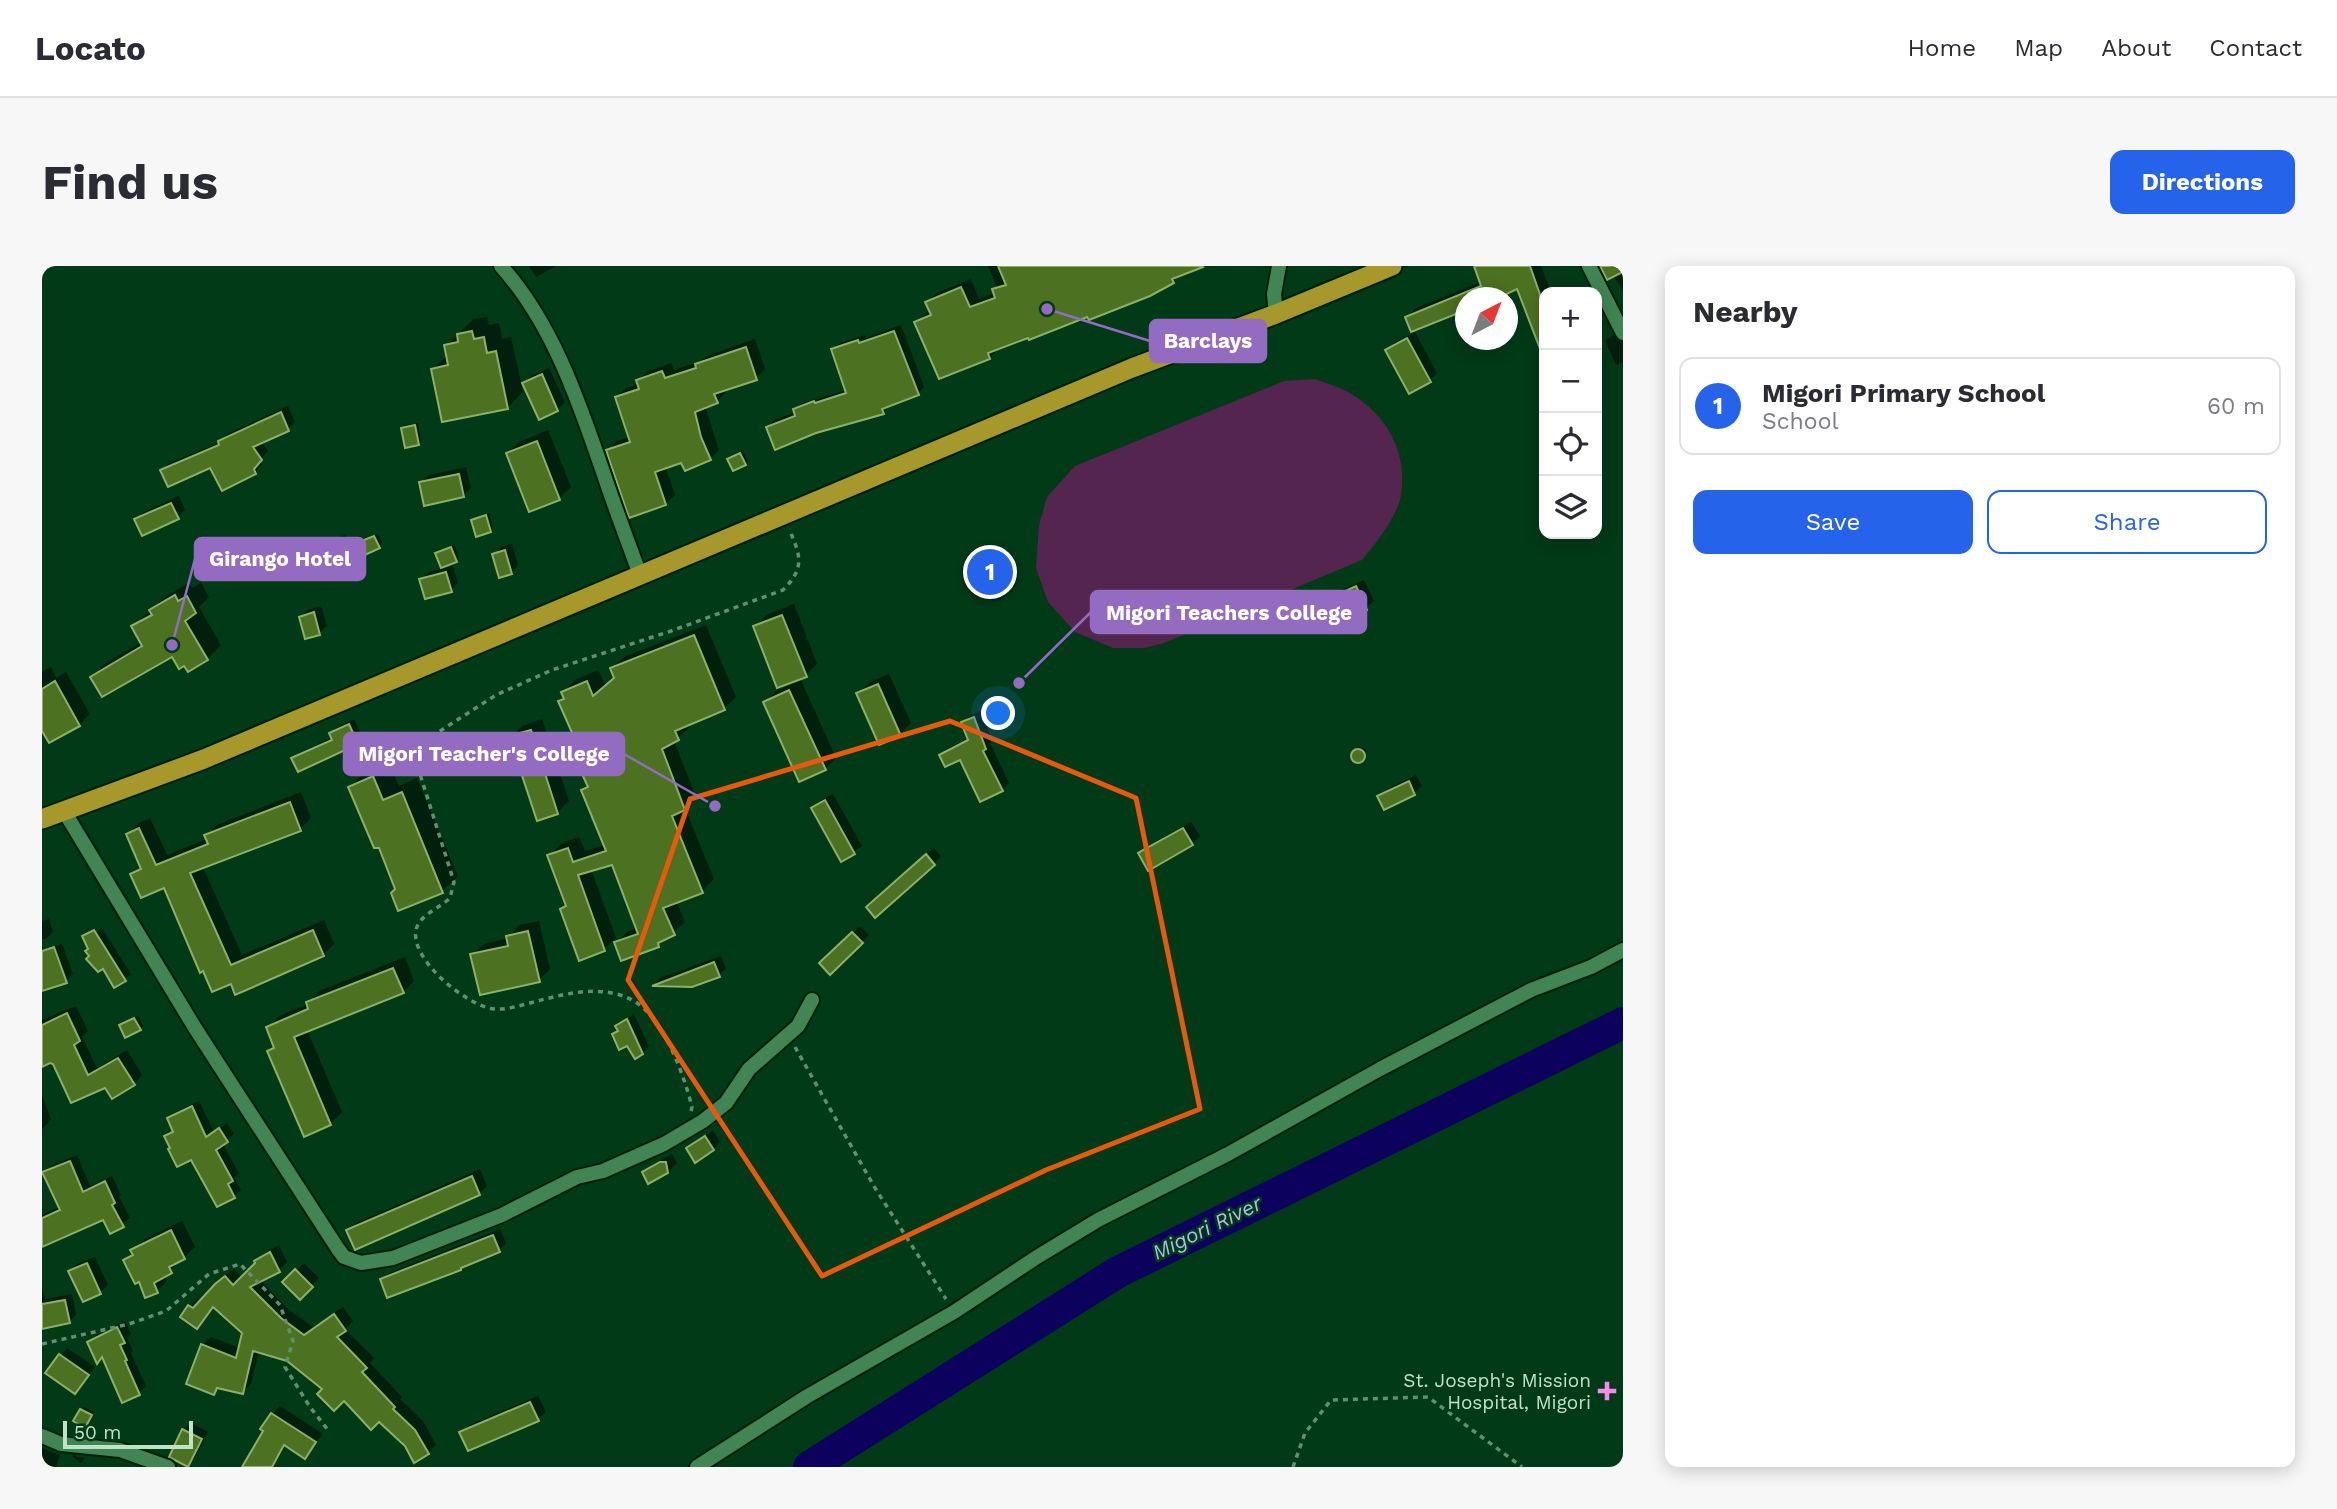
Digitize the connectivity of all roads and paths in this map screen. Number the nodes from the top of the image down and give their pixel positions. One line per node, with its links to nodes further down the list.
1 (501, 266): 8 (street)
2 (1279, 266): 5 (street)
3 (1392, 266): 5 (highway)
4 (1589, 266): 6 (street)
5 (1276, 314): 7 (highway)
6 (1621, 325)
7 (782, 515): 8 (highway); 14 (path)
8 (640, 575): 9 (highway)
9 (64, 811): 10 (highway); 14 (street)
10 (42, 819)
11 (1623, 950): 15 (street)
12 (812, 1000): 13 (street)
13 (789, 1035): 14 (street); 15 (path)
14 (685, 1132)
15 (954, 1312): 20 (street)
16 (42, 1344): 17 (path)
17 (328, 1430)
18 (42, 1436): 19 (street)
19 (168, 1467)
20 (697, 1467)
21 (1293, 1467): 22 (path)
22 (1522, 1467)

